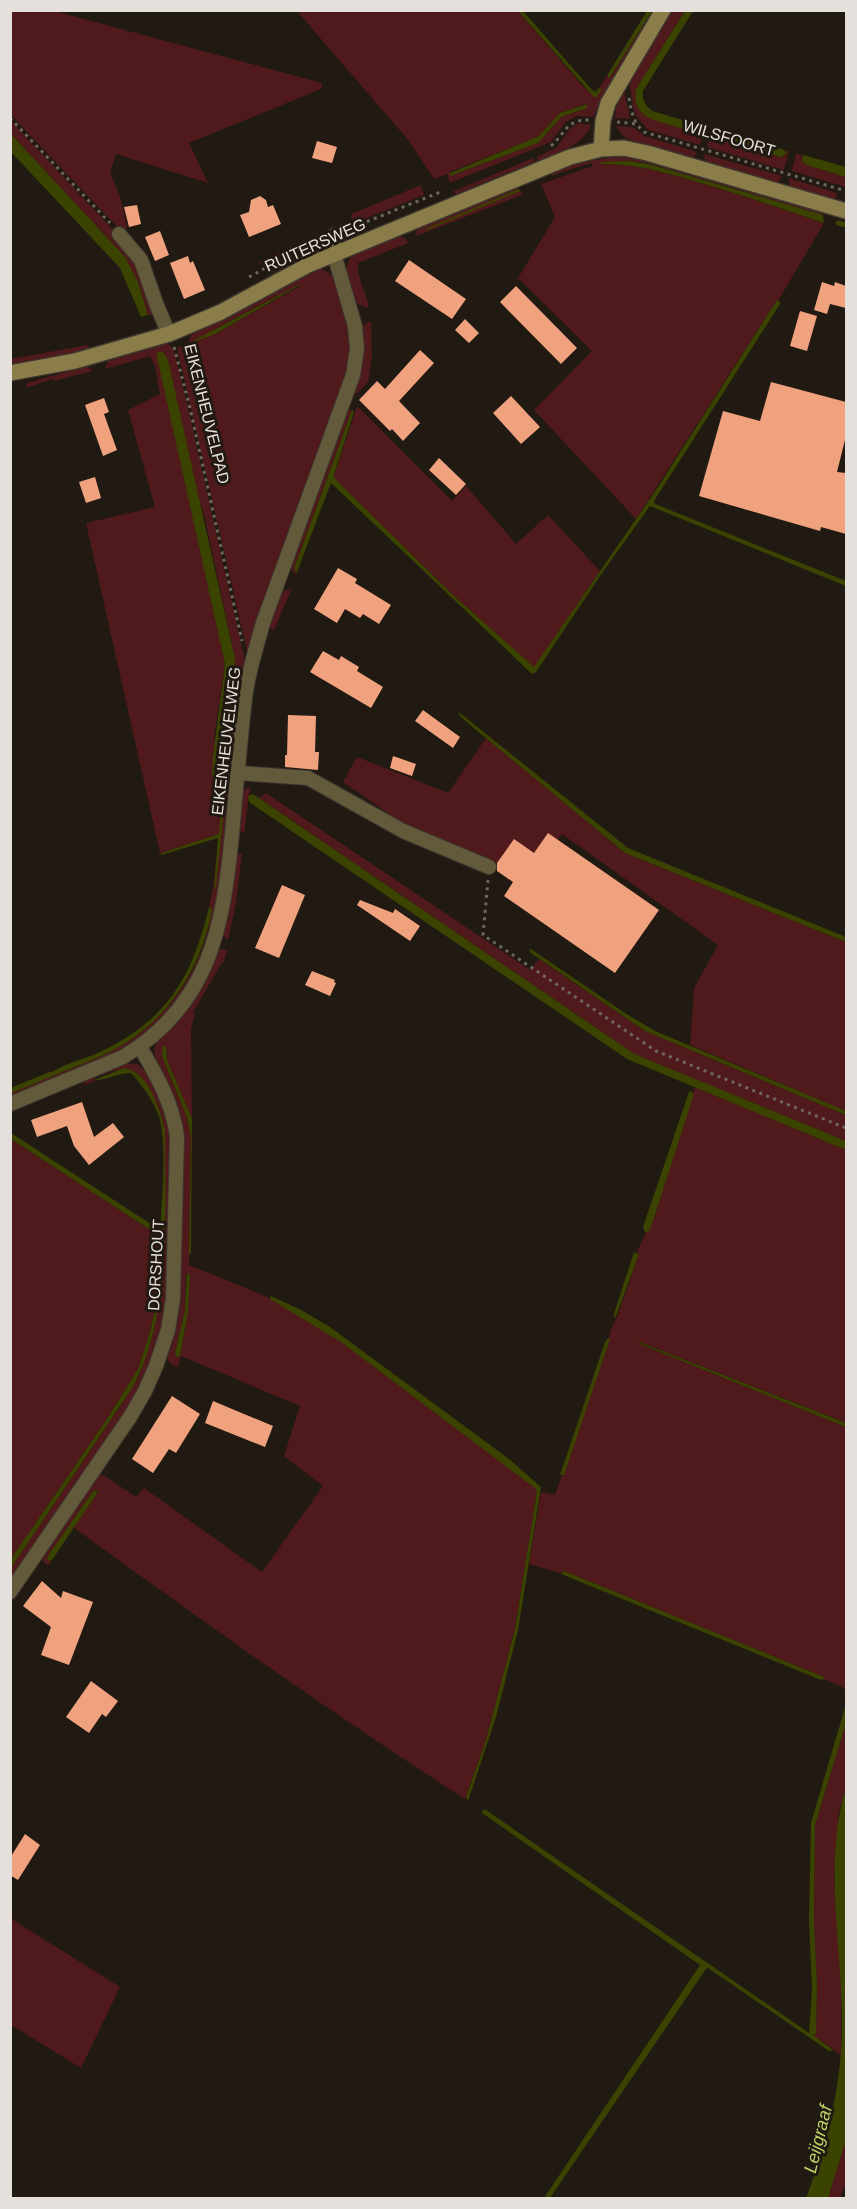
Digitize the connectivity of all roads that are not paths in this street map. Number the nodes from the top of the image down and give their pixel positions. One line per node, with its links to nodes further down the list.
1 (663, 10): 2 (street)
2 (602, 148): 3 (street); 6 (street, RUITERSWEG)
3 (846, 211)
4 (119, 234): 7 (street, EIKENHEUVELPAD)
5 (334, 235): 6 (street, EIKENHEUVELWEG)
6 (334, 254): 7 (street, RUITERSWEG); 11 (street, EIKENHEUVELWEG)
7 (170, 334): 8 (street, RUITERSWEG)
8 (43, 369): 9 (street, RUITERSWEG); 10 (street, RUITERSWEG)
9 (10, 373)
10 (10, 382)
11 (238, 773): 12 (street); 13 (street, EIKENHEUVELWEG)
12 (489, 867)
13 (140, 1047): 14 (street, EIKENHEUVELWEG); 15 (street, DORSHOUT)
14 (10, 1104)
15 (10, 1592)

